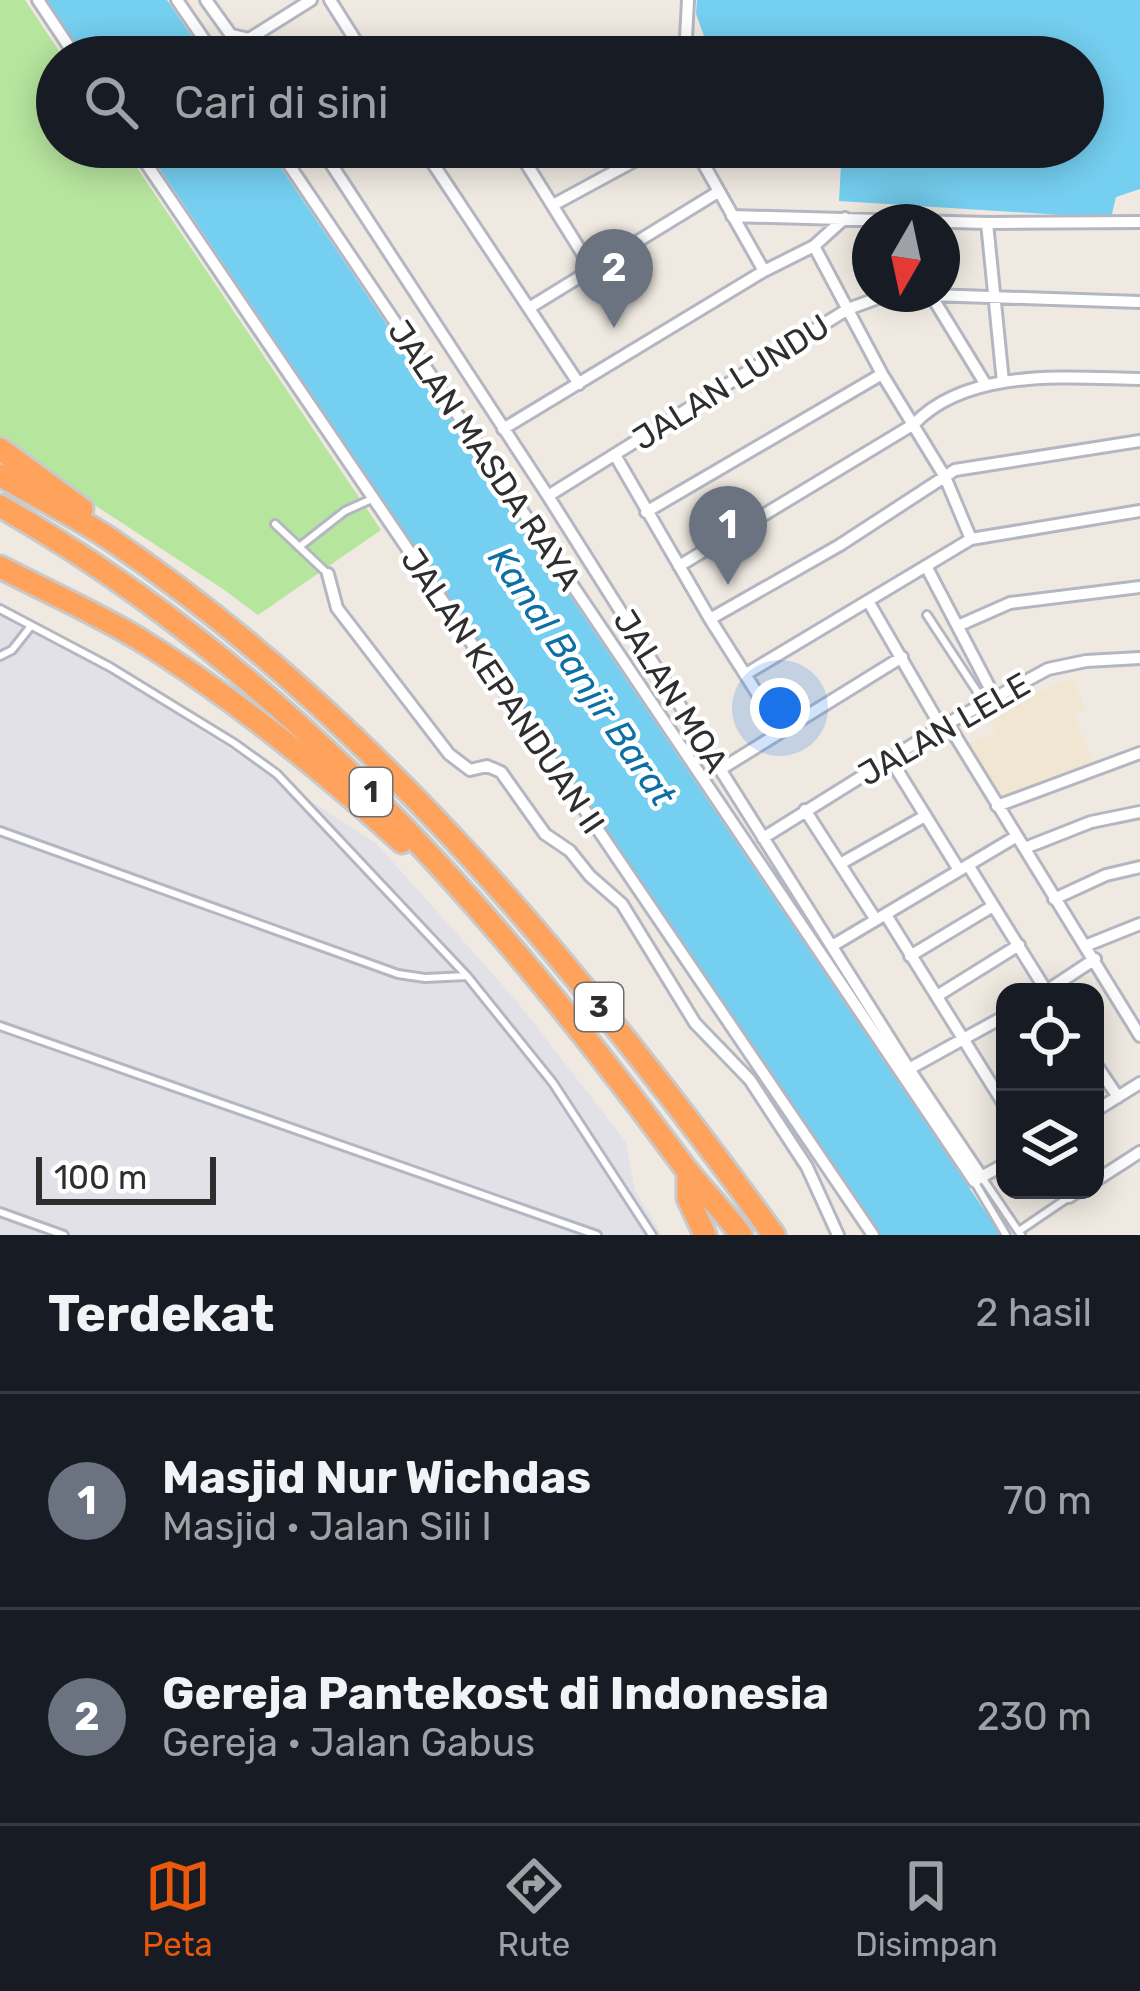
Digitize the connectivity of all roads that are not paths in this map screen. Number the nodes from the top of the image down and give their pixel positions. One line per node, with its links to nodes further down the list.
1 (38, 0): 7 (street)
2 (177, 0): 8 (street)
3 (206, 0): 9 (street)
4 (311, 0): 10 (street)
5 (329, 0): 11 (street)
6 (688, 0): 12 (street)
7 (62, 36)
8 (202, 36)
9 (236, 36)
10 (254, 36)
11 (352, 36)
12 (686, 36)
13 (149, 168): 49 (street, JALAN KEPANDUAN II)
14 (291, 168): 117 (street, JALAN MASDA RAYA)
15 (334, 168): 42 (street, JALAN MOA)
16 (436, 168): 32 (street)
17 (533, 168): 21 (street)
18 (621, 168): 21 (street)
19 (705, 168): 20 (street)
20 (718, 192): 22 (street); 27 (street)
21 (553, 205): 27 (street)
22 (732, 216): 23 (street); 28 (street)
23 (845, 218): 25 (street); 26 (street)
24 (1140, 222): 25 (street)
25 (987, 223): 30 (street)
26 (814, 246): 28 (street); 34 (street)
27 (592, 268): 32 (street)
28 (764, 271): 39 (street)
29 (960, 296): 30 (street, JALAN LUNDU)
30 (993, 298): 31 (street, JALAN LUNDU); 38 (street)
31 (1140, 302)
32 (529, 308): 39 (street)
33 (852, 308): 34 (street, JALAN LUNDU)
34 (848, 309): 36 (street); 45 (street, JALAN LUNDU)
35 (942, 312): 40 (street)
36 (882, 374): 41 (street); 51 (street)
37 (1140, 379): 38 (street)
38 (1003, 382): 40 (street)
39 (579, 384): 42 (street)
40 (986, 385): 41 (street)
41 (914, 424): 47 (street); 57 (street)
42 (503, 429): 48 (street, JALAN MOA)
43 (1140, 441): 47 (street)
44 (0, 449): 55 (highway)
45 (616, 454): 48 (street, JALAN LUNDU); 51 (street)
46 (0, 476): 55 (highway, 3)
47 (945, 477): 54 (street); 65 (street)
48 (548, 496): 77 (street, JALAN MOA)
49 (374, 498): 56 (lane); 128 (street, JALAN KEPANDUAN II)
50 (0, 506): 93 (highway, 1)
51 (646, 512): 57 (street)
52 (1140, 512): 54 (street)
53 (275, 524): 56 (lane)
54 (971, 539): 58 (street)
55 (113, 541): 126 (highway, 3)
56 (298, 547): 60 (lane)
57 (679, 566): 65 (street)
58 (926, 566): 62 (street); 66 (street)
59 (0, 567): 93 (highway)
60 (328, 574): 127 (street, JALAN KEPANDUAN II)
61 (1140, 587): 66 (street)
62 (868, 601): 69 (street); 71 (street)
63 (0, 609): 67 (lane)
64 (927, 615): 72 (lane)
65 (710, 619): 71 (street)
66 (960, 625): 72 (street)
67 (31, 626): 68 (lane); 99 (lane)
68 (0, 656)
69 (902, 657): 73 (street); 74 (street)
70 (1140, 661): 72 (street, JALAN LELE)
71 (746, 674): 74 (street)
72 (989, 699): 73 (street, JALAN LELE)
73 (945, 725): 76 (street, JALAN LELE); 78 (street)
74 (781, 731): 77 (street)
75 (1140, 753): 78 (street)
76 (891, 760): 79 (street, JALAN LELE); 81 (street)
77 (721, 770): 84 (street, JALAN MOA)
78 (997, 806): 83 (street)
79 (805, 810): 84 (street, JALAN LELE); 86 (street)
80 (1140, 812): 85 (street)
81 (925, 816): 86 (street); 87 (street)
82 (0, 831): 99 (lane)
83 (1017, 836): 85 (street); 87 (street)
84 (763, 838): 95 (street, JALAN MOA)
85 (1024, 848): 89 (street)
86 (840, 864): 91 (street)
87 (963, 867): 90 (street); 91 (street)
88 (1140, 867): 89 (street)
89 (1054, 899): 96 (street)
90 (992, 906): 94 (street); 97 (street)
91 (881, 918): 95 (street); 97 (street)
92 (1140, 924): 96 (street)
93 (495, 927): 115 (highway, 3)
94 (1018, 945): 100 (street); 102 (street)
95 (832, 946): 107 (street, JALAN MOA)
96 (1085, 946): 98 (street)
97 (910, 956): 102 (street)
98 (1095, 959): 101 (street); 105 (street)
99 (467, 976): 123 (lane)
100 (1041, 983)
101 (1059, 983)
102 (937, 996): 106 (street)
103 (996, 1021): 106 (street)
104 (0, 1026): 122 (lane)
105 (1140, 1036)
106 (964, 1040): 107 (street); 110 (street)
107 (909, 1069): 117 (street, JALAN MOA)
108 (1104, 1076): 111 (street)
109 (1140, 1083): 111 (street)
110 (996, 1092)
111 (1118, 1097): 112 (street)
112 (1104, 1106)
113 (1140, 1152): 116 (street)
114 (996, 1169): 117 (street)
115 (688, 1171): 124 (highway); 125 (highway, 3)
116 (1104, 1175)
117 (978, 1179): 120 (lane, JALAN MOA); 129 (lane, JALAN MOA)
118 (1062, 1199): 120 (lane)
119 (0, 1212): 121 (lane)
120 (1020, 1233)
121 (64, 1235)
122 (597, 1235)
123 (652, 1235)
124 (705, 1235)
125 (741, 1235)
126 (774, 1235)
127 (838, 1235)
128 (873, 1235)
129 (1006, 1235)

